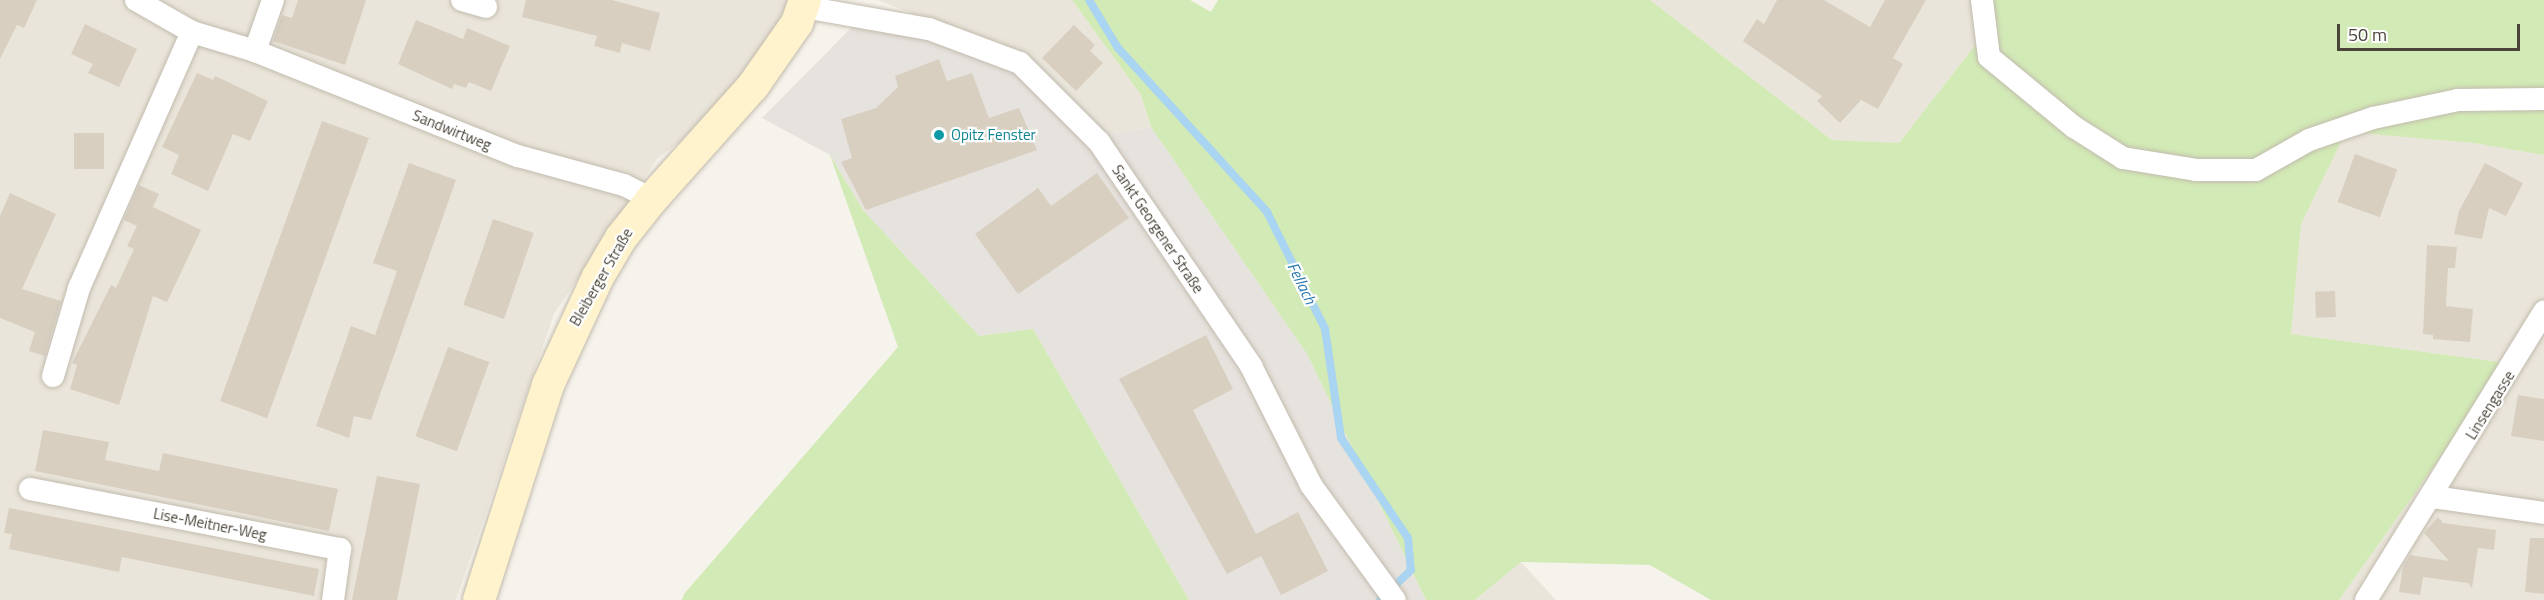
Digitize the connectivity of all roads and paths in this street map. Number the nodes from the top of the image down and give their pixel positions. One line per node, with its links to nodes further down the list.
1 (136, 0): 6 (street, Sandwirtweg)
2 (273, 0): 9 (street)
3 (462, 0): 7 (street)
4 (1982, 0): 10 (street)
5 (805, 3): 11 (main road, Bleiberger Straße); 19 (street, Sankt Georgener Straße)
6 (159, 5): 8 (street, Sandwirtweg)
7 (486, 8)
8 (192, 32): 9 (street, Sandwirtweg); 13 (street)
9 (255, 51): 11 (street, Sandwirtweg)
10 (2544, 99)
11 (652, 199): 18 (main road, Bleiberger Straße)
12 (2544, 312): 15 (street, Linsengasse)
13 (53, 376)
14 (30, 489): 17 (street, Lise-Meitner-Weg)
15 (2433, 497): 16 (street); 20 (street, Linsengasse)
16 (2544, 513)
17 (333, 600)
18 (479, 600)
19 (1395, 600)
20 (2366, 600)

